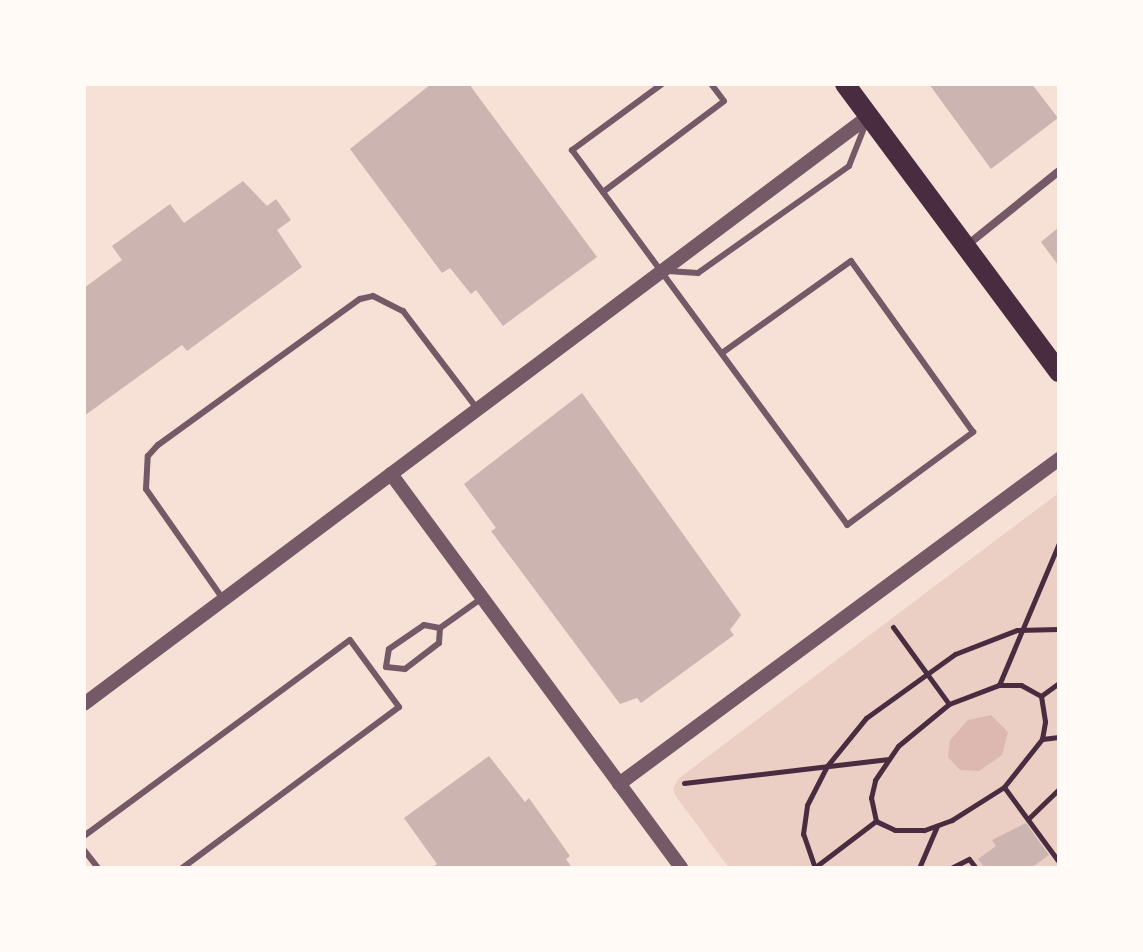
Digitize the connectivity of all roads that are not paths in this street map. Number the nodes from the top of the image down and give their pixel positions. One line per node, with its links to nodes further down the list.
1 (662, 84): 6 (lane)
2 (711, 84): 6 (lane)
3 (845, 84): 4 (main road)
4 (869, 116): 7 (main road); 8 (street); 8 (lane)
5 (1059, 171): 7 (street)
6 (603, 192): 8 (lane)
7 (966, 246): 10 (main road)
8 (661, 270): 9 (lane); 11 (street)
9 (722, 353): 9 (lane)
10 (1059, 372)
11 (476, 407): 13 (street); 15 (lane)
12 (1059, 459): 20 (street)
13 (391, 474): 14 (street); 15 (street)
14 (482, 598): 16 (lane); 20 (street)
15 (223, 599): 19 (street)
16 (440, 628): 17 (lane); 17 (lane)
17 (386, 667): 18 (lane)
18 (375, 675): 21 (lane); 24 (lane)
19 (84, 704)
20 (619, 784): 25 (street)
21 (84, 836)
22 (84, 850): 23 (lane)
23 (98, 868)
24 (182, 868)
25 (681, 868)

